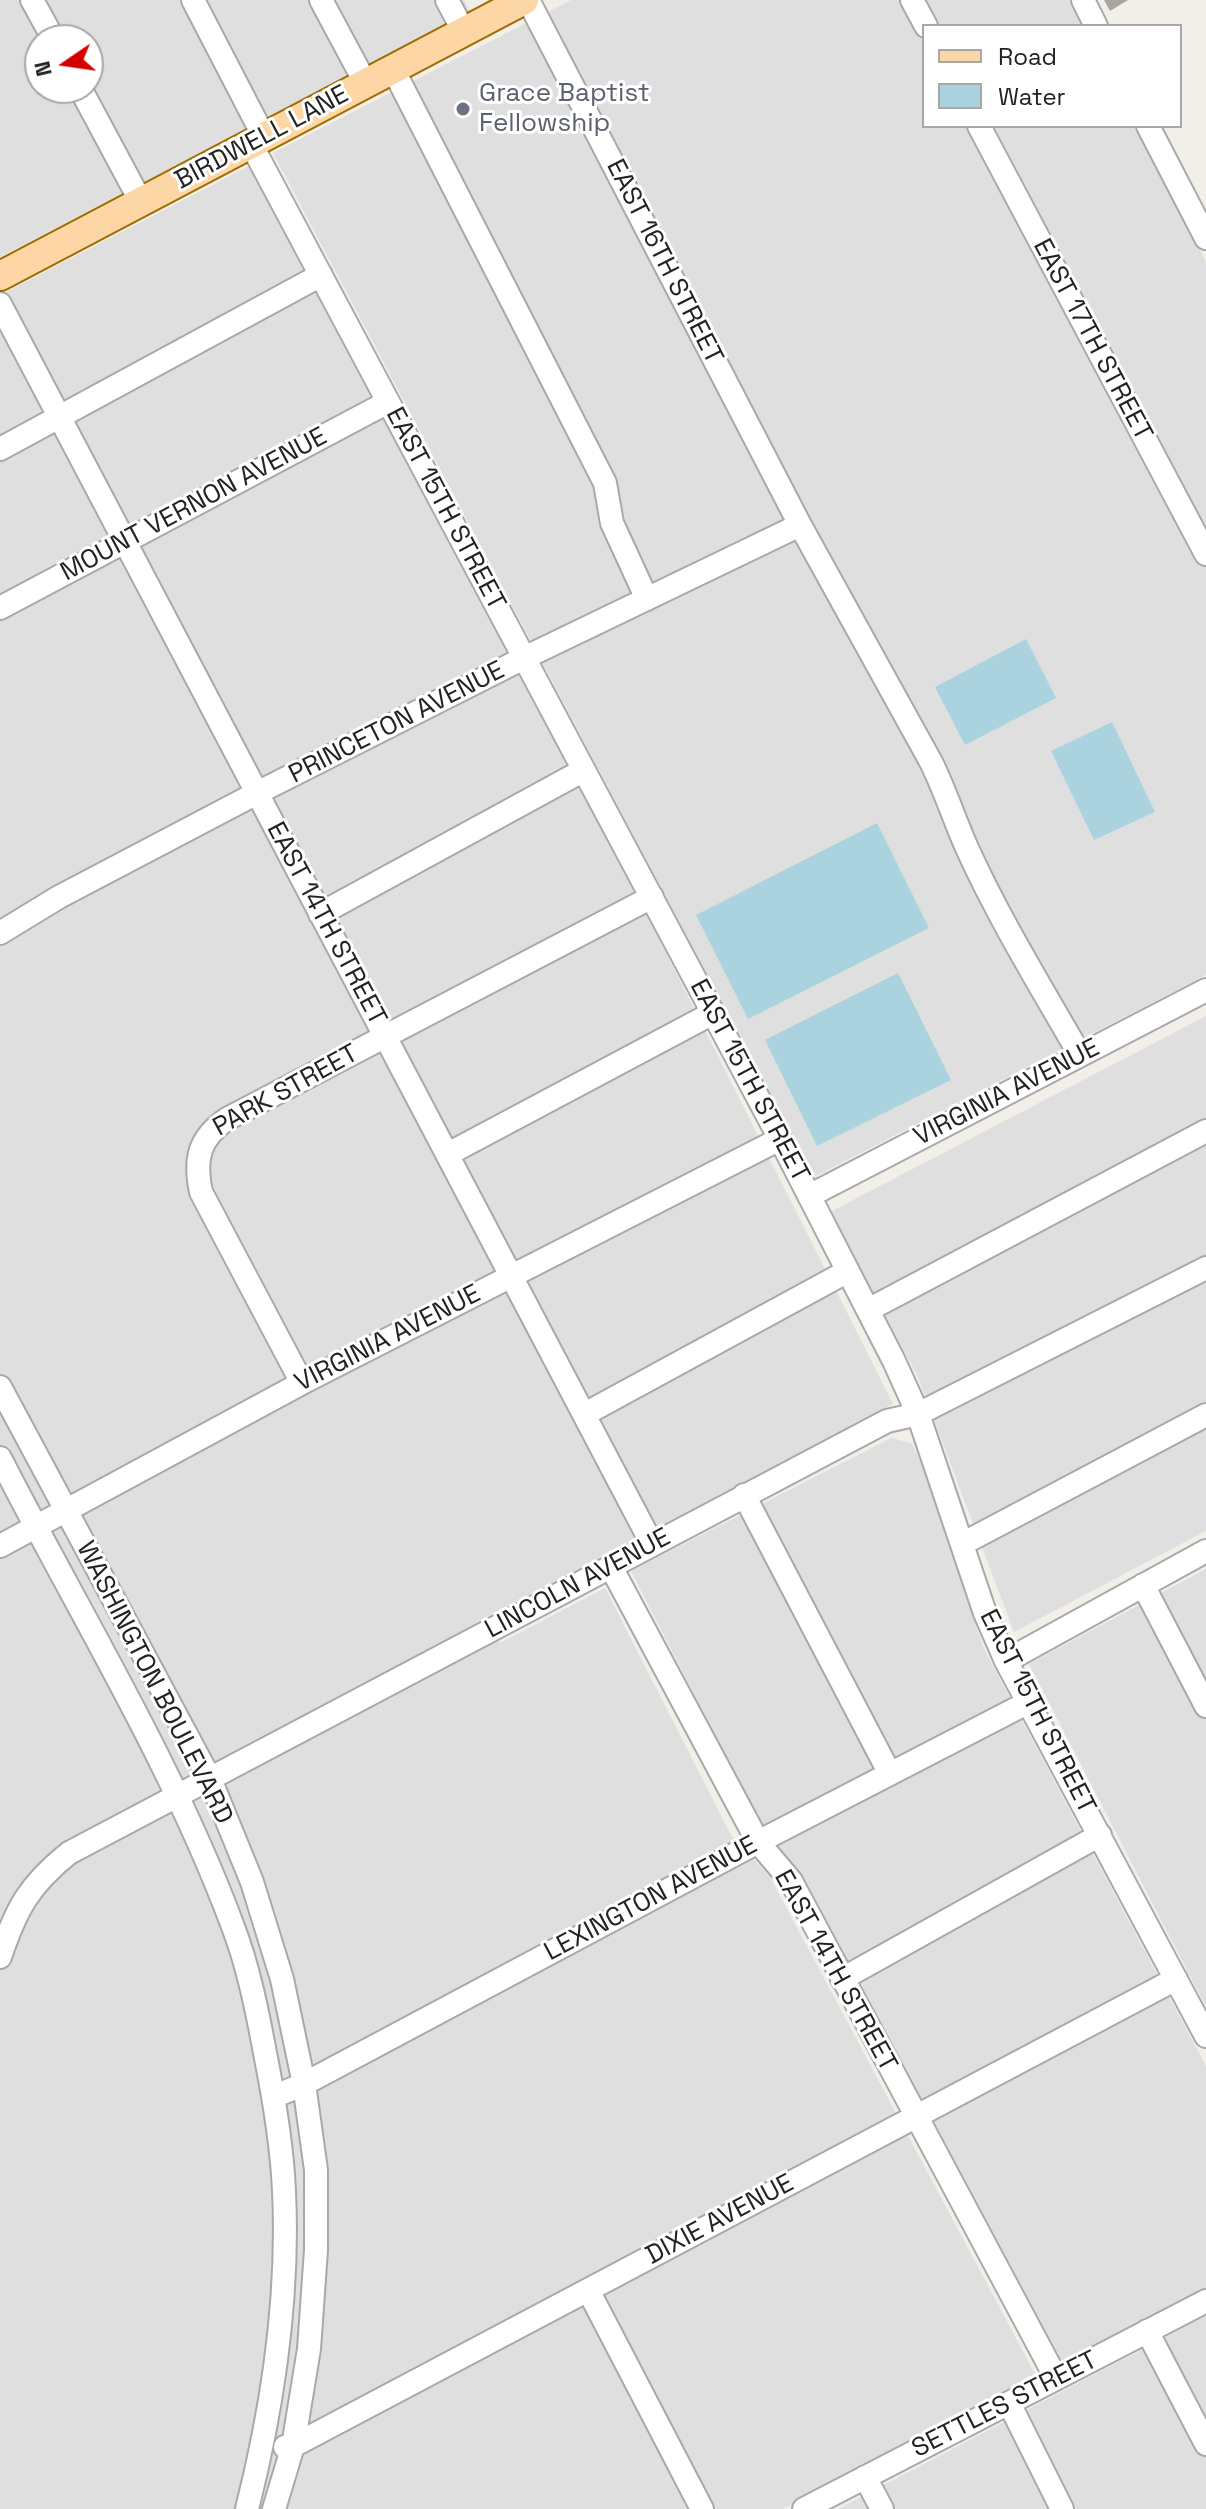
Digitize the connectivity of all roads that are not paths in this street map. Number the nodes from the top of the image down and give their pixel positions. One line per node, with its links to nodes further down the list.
1 (32, 0): 8 (street)
2 (193, 0): 17 (street, EAST 15TH STREET)
3 (321, 0): 13 (street)
4 (447, 0): 11 (street)
5 (912, 0): 9 (street)
6 (1083, 0): 10 (street)
7 (511, 3): 11 (main road, BIRDWELL LANE); 26 (street, EAST 16TH STREET)
8 (45, 24)
9 (925, 24)
10 (1095, 24)
11 (464, 32): 12 (main road, BIRDWELL LANE)
12 (393, 69): 13 (main road, BIRDWELL LANE); 29 (street)
13 (366, 84): 17 (main road, BIRDWELL LANE)
14 (89, 104): 18 (street)
15 (980, 128): 28 (street, EAST 17TH STREET)
16 (1149, 128): 19 (street)
17 (257, 140): 18 (main road, BIRDWELL LANE); 21 (street, EAST 15TH STREET)
18 (141, 202): 20 (main road, BIRDWELL LANE)
19 (1205, 231)
20 (2, 269)
21 (321, 275): 23 (street, EAST 15TH STREET); 24 (street)
22 (0, 304): 24 (street, EAST 14TH STREET)
23 (388, 402): 27 (street, MOUNT VERNON AVENUE); 31 (street, EAST 15TH STREET)
24 (60, 418): 25 (street); 27 (street, EAST 14TH STREET)
25 (0, 449)
26 (800, 525): 29 (street, PRINCETON AVENUE); 40 (street, EAST 16TH STREET)
27 (125, 542): 30 (street, MOUNT VERNON AVENUE); 33 (street, EAST 14TH STREET)
28 (1206, 554)
29 (647, 599): 31 (street, PRINCETON AVENUE)
30 (0, 608)
31 (524, 658): 32 (street, EAST 15TH STREET); 33 (street, PRINCETON AVENUE)
32 (584, 770): 34 (street, EAST 15TH STREET); 35 (street)
33 (257, 793): 35 (street, EAST 14TH STREET); 36 (street, PRINCETON AVENUE)
34 (652, 897): 38 (street, EAST 15TH STREET); 39 (street, PARK STREET)
35 (320, 914): 39 (street, EAST 14TH STREET)
36 (0, 933)
37 (1206, 990): 40 (street, VIRGINIA AVENUE)
38 (713, 1013): 42 (street, EAST 15TH STREET); 43 (street)
39 (385, 1037): 43 (street, EAST 14TH STREET); 49 (street, PARK STREET)
40 (1080, 1055): 44 (street, VIRGINIA AVENUE)
41 (1206, 1131): 48 (street)
42 (780, 1139): 44 (street, EAST 15TH STREET); 47 (street, VIRGINIA AVENUE)
43 (448, 1154): 47 (street, EAST 14TH STREET)
44 (809, 1196): 46 (street, EAST 15TH STREET)
45 (1206, 1268): 52 (street, LINCOLN AVENUE)
46 (848, 1271): 48 (street, EAST 15TH STREET); 51 (street)
47 (513, 1275): 49 (street, VIRGINIA AVENUE); 51 (street, EAST 14TH STREET)
48 (868, 1310): 52 (street, EAST 15TH STREET)
49 (302, 1383): 56 (street, VIRGINIA AVENUE)
50 (0, 1387): 56 (street, WASHINGTON BOULEVARD)
51 (585, 1414): 58 (street, EAST 14TH STREET)
52 (918, 1414): 55 (street, LINCOLN AVENUE); 59 (street, EAST 15TH STREET)
53 (1206, 1415): 59 (street)
54 (0, 1458): 57 (street, WASHINGTON BOULEVARD)
55 (744, 1495): 58 (street, LINCOLN AVENUE); 67 (street)
56 (64, 1511): 57 (street, VIRGINIA AVENUE); 68 (street, WASHINGTON BOULEVARD)
57 (35, 1527): 60 (street, VIRGINIA AVENUE); 69 (street, WASHINGTON BOULEVARD)
58 (652, 1544): 62 (street, LINCOLN AVENUE)
59 (962, 1544): 64 (street, EAST 15TH STREET)
60 (0, 1546)
61 (1206, 1551): 63 (street)
62 (611, 1567): 68 (street, LINCOLN AVENUE); 71 (street, EAST 14TH STREET)
63 (1143, 1585): 64 (street); 66 (street)
64 (1006, 1661): 65 (street, EAST 15TH STREET)
65 (1029, 1702): 67 (street, LEXINGTON AVENUE); 70 (street, EAST 15TH STREET)
66 (1206, 1706)
67 (890, 1774): 71 (street, LEXINGTON AVENUE)
68 (210, 1779): 69 (street, LINCOLN AVENUE); 76 (street, WASHINGTON BOULEVARD)
69 (178, 1795): 72 (street, LINCOLN AVENUE); 77 (street, WASHINGTON BOULEVARD)
70 (1100, 1835): 73 (street); 74 (street, EAST 15TH STREET)
71 (758, 1842): 73 (street, EAST 14TH STREET); 76 (street, LEXINGTON AVENUE)
72 (0, 1957)
73 (842, 1979): 78 (street, EAST 14TH STREET)
74 (1176, 1979): 75 (street, EAST 15TH STREET); 78 (street, DIXIE AVENUE)
75 (1206, 2036)
76 (304, 2084): 77 (street, LEXINGTON AVENUE); 85 (street, WASHINGTON BOULEVARD)
77 (273, 2097): 86 (street, WASHINGTON BOULEVARD)
78 (915, 2118): 79 (street, DIXIE AVENUE); 82 (street, EAST 14TH STREET)
79 (588, 2290): 85 (street, DIXIE AVENUE); 90 (street)
80 (1206, 2301): 81 (street, SETTLES STREET)
81 (1147, 2331): 82 (street, SETTLES STREET); 84 (street)
82 (1056, 2378): 83 (street, SETTLES STREET)
83 (1009, 2403): 87 (street, SETTLES STREET); 93 (street)
84 (1206, 2444)
85 (293, 2446): 86 (street, DIXIE AVENUE); 89 (street, WASHINGTON BOULEVARD)
86 (261, 2452): 88 (street, WASHINGTON BOULEVARD)
87 (865, 2477): 91 (street, SETTLES STREET); 92 (street)
88 (247, 2509)
89 (274, 2509)
90 (702, 2509)
91 (804, 2509)
92 (882, 2509)
93 (1062, 2509)

